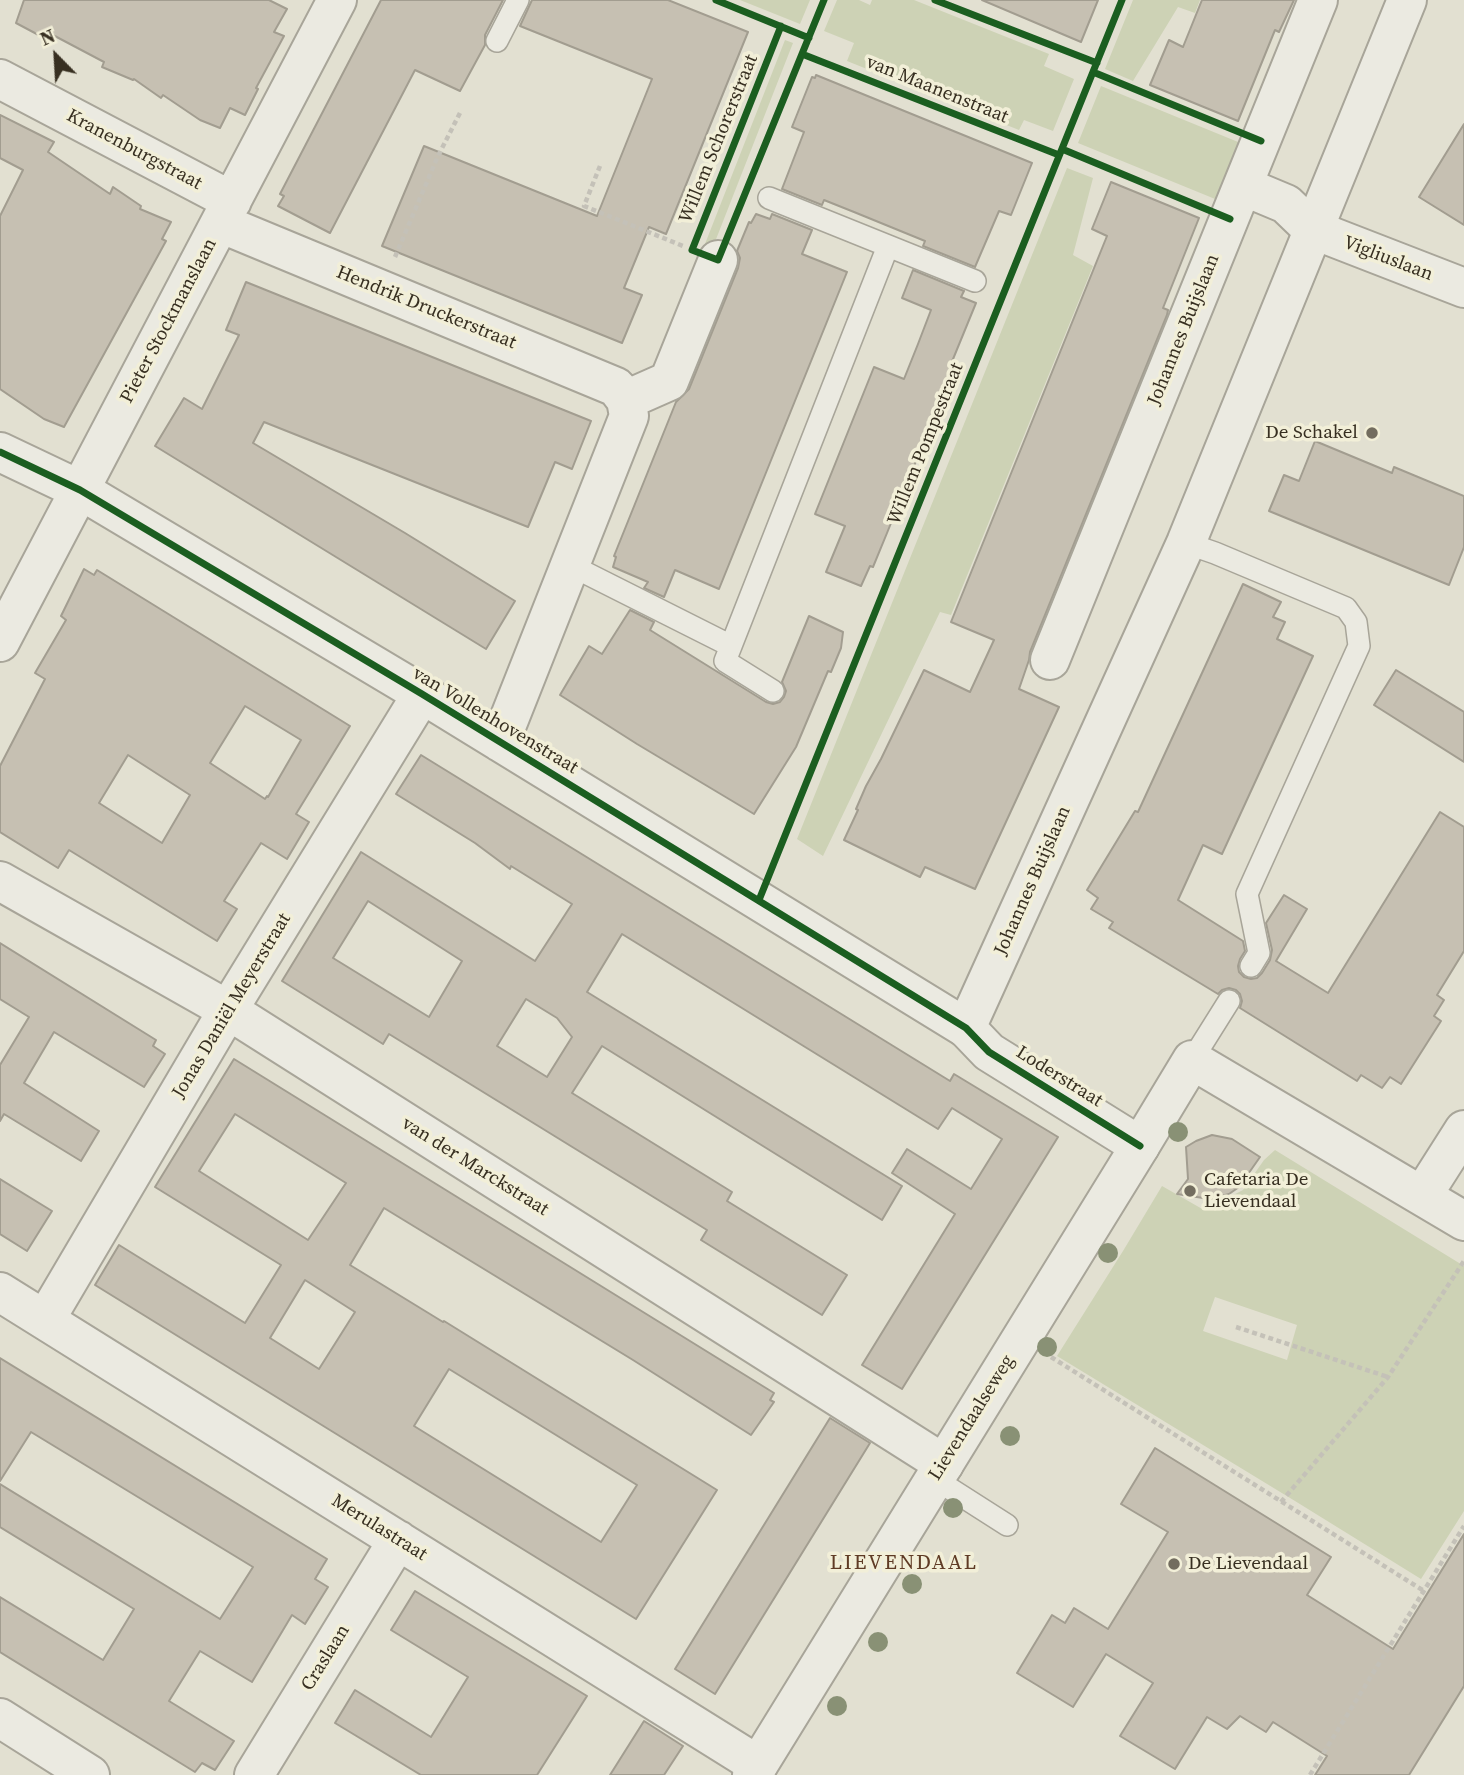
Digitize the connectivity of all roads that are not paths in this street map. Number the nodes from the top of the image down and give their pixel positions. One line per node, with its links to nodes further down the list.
1 (337, 0): 9 (street, Pieter Stockmanslaan)
2 (518, 0): 5 (lane)
3 (1318, 0): 7 (street, Johannes Buijslaan)
4 (1407, 0): 10 (street, Johannes Buijslaan)
5 (496, 41)
6 (0, 79): 9 (street, Kranenburgstraat)
7 (1243, 186): 10 (street); 22 (street, Johannes Buijslaan)
8 (769, 198): 11 (lane)
9 (226, 212): 15 (street, Hendrik Druckerstraat); 17 (street, Pieter Stockmanslaan)
10 (1312, 229): 14 (street, Vigliuslaan); 18 (street, Johannes Buijslaan)
11 (888, 246): 13 (lane); 21 (lane)
12 (705, 255): 15 (street)
13 (975, 281)
14 (1464, 288)
15 (626, 400): 19 (street)
16 (0, 452): 17 (street, van Vollenhovenstraat)
17 (80, 490): 20 (street, Pieter Stockmanslaan); 24 (street, van Vollenhovenstraat)
18 (1186, 543): 27 (lane); 30 (street, Johannes Buijslaan)
19 (570, 565): 21 (lane); 25 (street)
20 (0, 642)
21 (731, 646): 23 (lane)
22 (1050, 660)
23 (773, 691)
24 (422, 694): 25 (street, van Vollenhovenstraat); 29 (street, Jonas Daniël Meyerstraat)
25 (499, 742): 30 (street, van Vollenhovenstraat)
26 (0, 881): 29 (street, van der Marckstraat)
27 (1251, 966)
28 (1229, 1001): 31 (lane)
29 (229, 1010): 37 (street, Jonas Daniël Meyerstraat); 38 (street, van der Marckstraat)
30 (967, 1028): 33 (street, Loderstraat)
31 (1192, 1060): 33 (street, Lievendaalseweg); 34 (street)
32 (1464, 1130): 34 (street)
33 (1140, 1146): 38 (street, Lievendaalseweg)
34 (1422, 1196): 35 (street)
35 (1464, 1222)
36 (0, 1292): 37 (street, Merulastraat)
37 (45, 1320): 40 (street, Merulastraat)
38 (939, 1471): 39 (lane); 43 (street, Lievendaalseweg)
39 (1007, 1525)
40 (398, 1540): 43 (street, Merulastraat); 44 (street, Craslaan)
41 (0, 1718): 42 (street)
42 (68, 1769)
43 (755, 1770)
44 (254, 1775)

